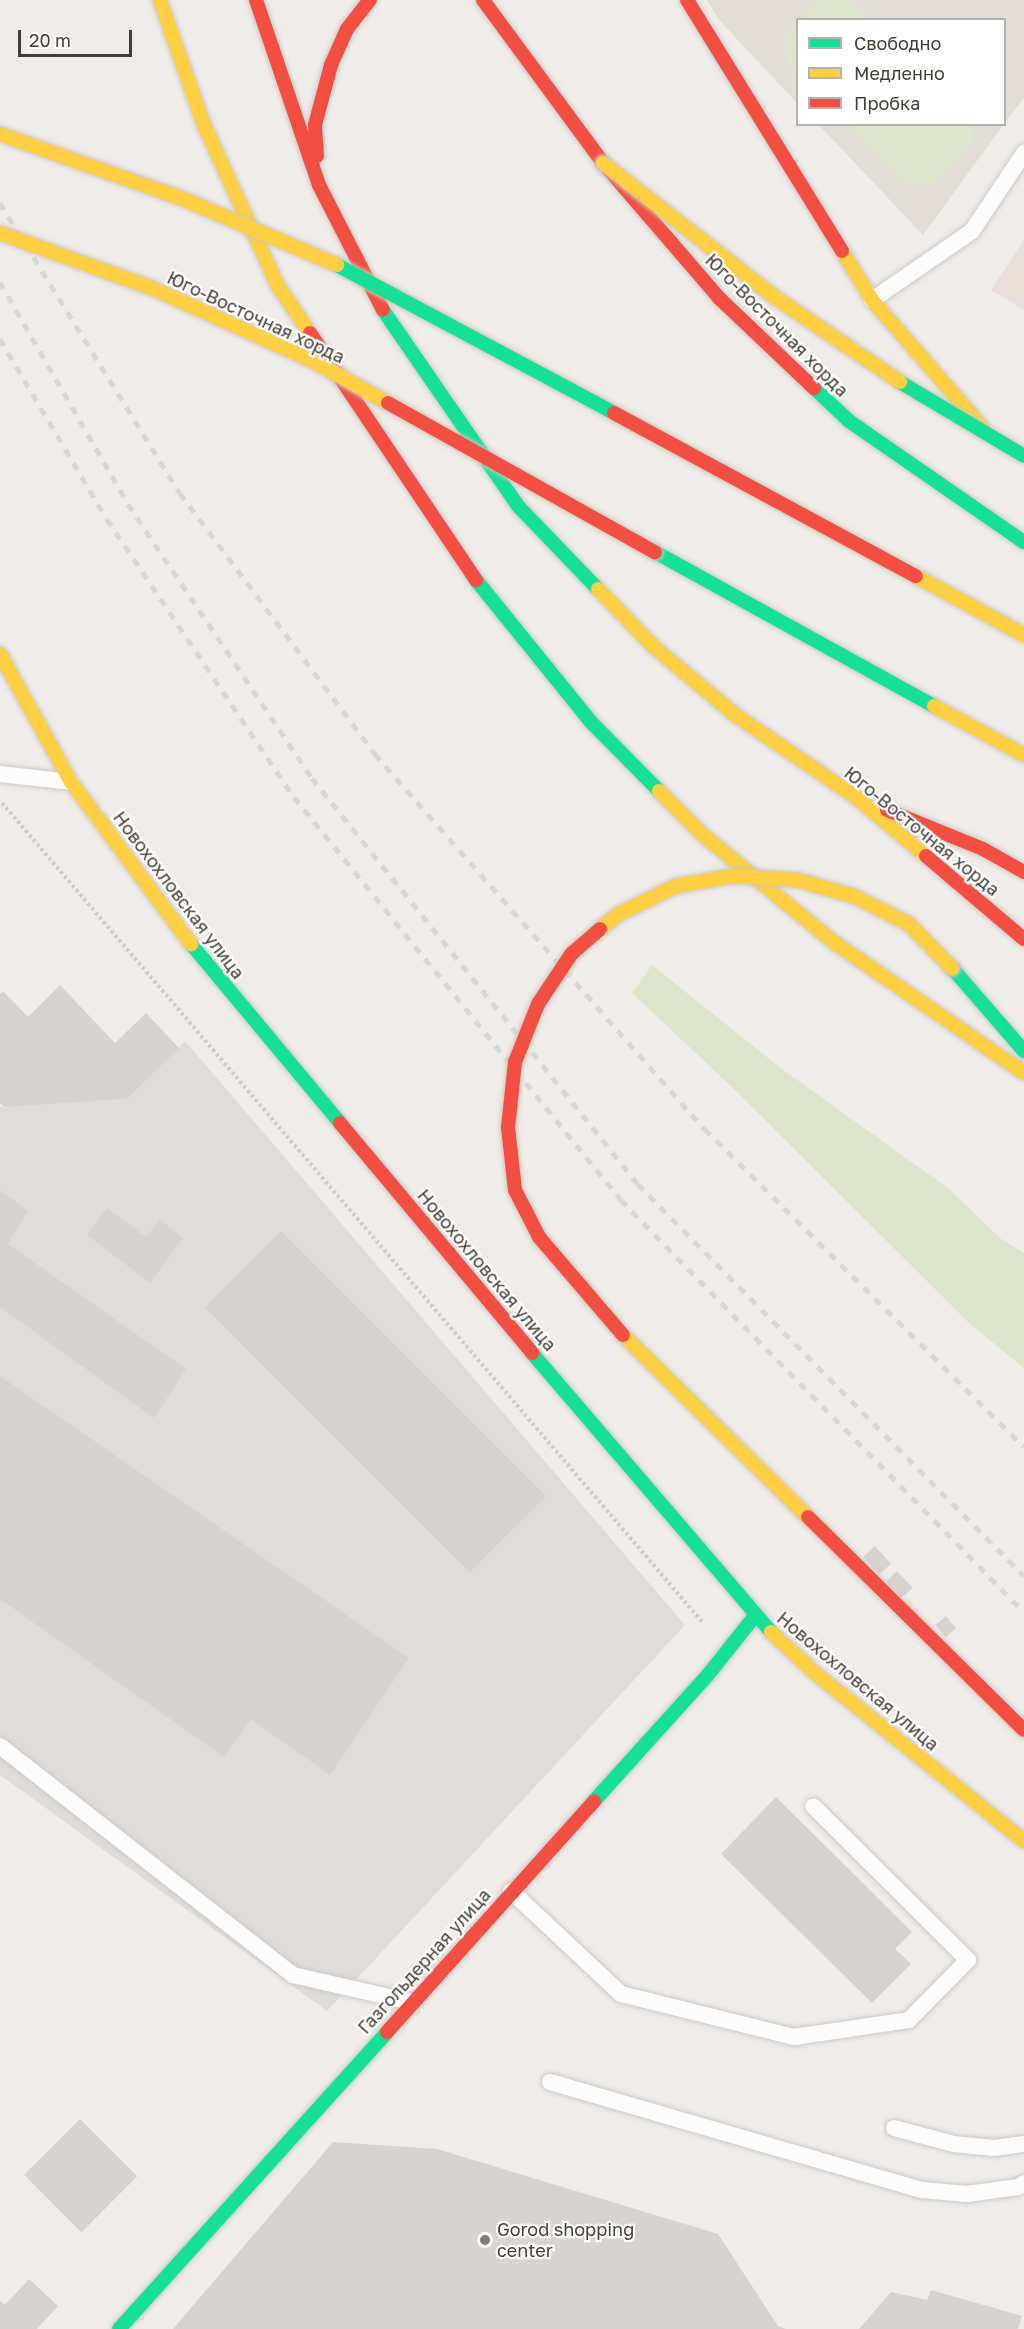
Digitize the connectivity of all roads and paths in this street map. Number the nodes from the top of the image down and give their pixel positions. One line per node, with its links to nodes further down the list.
1 (160, 0): 25 (main road)
2 (256, 0): 9 (main road, Юго-Восточная хорда)
3 (370, 0): 9 (main road)
4 (483, 0): 8 (main road, Юго-Восточная хорда)
5 (687, 1): 11 (main road)
6 (0, 134): 15 (main road, bridge)
7 (1024, 153): 11 (lane)
8 (603, 163): 12 (main road, bridge); 14 (main road, Юго-Восточная хорда, bridge)
9 (319, 185): 20 (main road, Юго-Восточная хорда, bridge)
10 (0, 233): 17 (main road, Юго-Восточная хорда, bridge)
11 (872, 300): 13 (main road)
12 (1024, 456)
13 (1024, 466)
14 (1024, 542)
15 (1024, 635)
16 (0, 654): 19 (main road, Новохохловская улица)
17 (1024, 755)
18 (0, 774): 19 (lane)
19 (71, 782): 26 (main road, Новохохловская улица)
20 (857, 798): 22 (main road); 23 (main road, Юго-Восточная хорда)
21 (0, 801): 27 (path)
22 (1024, 872)
23 (1024, 939)
24 (1024, 1051): 28 (main road, bridge)
25 (1024, 1073)
26 (754, 1617): 31 (main road, Новохохловская улица); 32 (main road, Газгольдерная улица)
27 (706, 1626)
28 (1024, 1730)
29 (0, 1746): 33 (lane)
30 (813, 1806): 32 (lane)
31 (1024, 1841)
32 (511, 1891): 33 (main road, Газгольдерная улица)
33 (411, 2002): 38 (main road, Газгольдерная улица)
34 (550, 2082): 37 (lane)
35 (894, 2128): 36 (lane)
36 (1024, 2144)
37 (1024, 2182)
38 (120, 2329)

